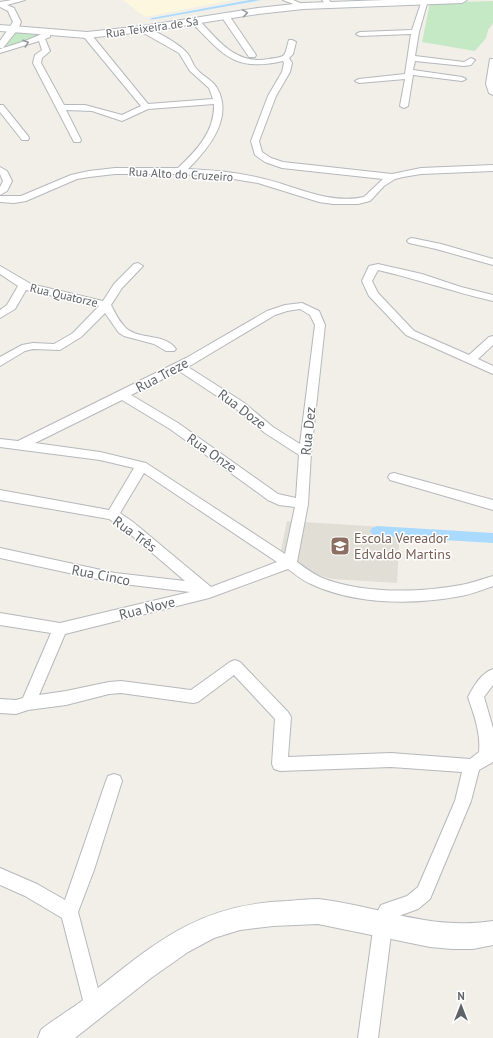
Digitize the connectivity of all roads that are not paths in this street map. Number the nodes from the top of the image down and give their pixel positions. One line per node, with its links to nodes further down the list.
1 (22, 0): 6 (street)
2 (462, 0): 3 (street, Rua Teixeira de Sá)
3 (425, 1): 4 (street, Rua Teixeira de Sá); 12 (street)
4 (326, 2): 5 (street, Rua Teixeira de Sá)
5 (288, 3): 7 (street, Rua Teixeira de Sá, one-way to 5)
6 (1, 4): 10 (street)
7 (225, 16): 8 (street, Rua Teixeira de Sá); 20 (street)
8 (195, 21): 11 (street, Rua Teixeira de Sá); 21 (street)
9 (0, 28): 10 (street, Rua Teixeira de Sá)
10 (12, 29): 13 (street, Rua Teixeira de Sá); 18 (street)
11 (143, 29): 15 (street, Rua Teixeira de Sá); 29 (street)
12 (415, 32): 14 (street); 22 (street)
13 (51, 33): 15 (street, Rua Teixeira de Sá); 16 (street)
14 (360, 34)
15 (88, 35): 32 (street)
16 (41, 38): 19 (street, one-way to 16); 33 (street)
17 (292, 42): 21 (street)
18 (0, 46)
19 (0, 51)
20 (252, 55)
21 (286, 58): 39 (street)
22 (412, 58): 23 (street); 25 (street)
23 (471, 60)
24 (493, 61): 28 (street)
25 (409, 74): 26 (street); 27 (street); 30 (street)
26 (462, 78)
27 (359, 81)
28 (493, 93)
29 (217, 101): 32 (street); 38 (street)
30 (404, 106)
31 (0, 107): 34 (street)
32 (146, 107): 33 (street)
33 (61, 108): 35 (street)
34 (25, 138)
35 (77, 140)
36 (493, 168): 39 (street, Rua Alto do Cruzeiro)
37 (0, 170): 40 (street)
38 (180, 171): 39 (street, Rua Alto do Cruzeiro); 41 (street, Rua Alto do Cruzeiro)
39 (392, 177)
40 (0, 192)
41 (0, 199)
42 (412, 241): 43 (street)
43 (493, 262)
44 (138, 266): 48 (street)
45 (2, 270): 46 (street, Rua Quatorze)
46 (23, 286): 48 (street, Rua Quatorze); 50 (street)
47 (493, 298): 53 (street)
48 (106, 305): 52 (street); 54 (street)
49 (302, 306): 55 (street, Rua Treze); 60 (street, Rua Dez)
50 (0, 315)
51 (493, 339): 53 (street)
52 (170, 349)
53 (471, 360): 56 (street)
54 (0, 362)
55 (179, 366): 57 (street, Rua Treze); 60 (street, Rua Doze)
56 (493, 370)
57 (123, 395): 59 (street, Rua Treze); 64 (street, Rua Onze)
58 (0, 443): 59 (street)
59 (21, 445): 61 (street)
60 (305, 453): 64 (street, Rua Dez)
61 (142, 466): 66 (street); 68 (street)
62 (394, 477): 65 (street)
63 (0, 495): 66 (street, Rua Três)
64 (302, 504): 68 (street, Rua Dez)
65 (493, 505)
66 (112, 515): 70 (street, Rua Três)
67 (0, 553): 70 (street, Rua Cinco)
68 (290, 564): 69 (street); 70 (street, Rua Nove)
69 (493, 581)
70 (206, 591): 72 (street, Rua Nove)
71 (0, 619): 72 (street, Rua Nove)
72 (60, 629): 74 (street)
73 (493, 675): 76 (street)
74 (28, 703): 75 (street); 77 (street)
75 (0, 706)
76 (490, 756): 77 (street)
77 (472, 766): 81 (street)
78 (114, 781): 80 (street)
79 (0, 876): 80 (street)
80 (69, 912): 83 (street)
81 (384, 924): 82 (street); 83 (street); 85 (street)
82 (493, 933)
83 (94, 1008): 84 (street)
84 (51, 1038)
85 (368, 1038)

